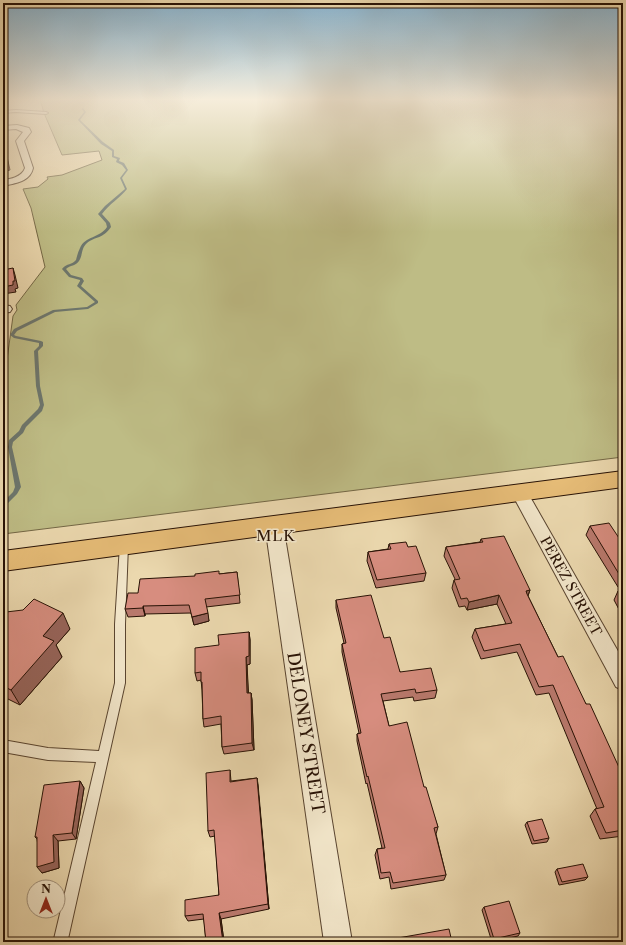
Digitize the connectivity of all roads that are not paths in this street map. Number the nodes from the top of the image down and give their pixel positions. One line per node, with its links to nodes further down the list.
1 (21, 143): 2 (street)
2 (3, 183)
3 (623, 479): 4 (main road)
4 (519, 492): 5 (main road); 8 (street, PEREZ STREET)
5 (274, 525): 6 (main road); 12 (street, DELONEY STREET)
6 (124, 545): 7 (main road); 10 (lane)
7 (3, 561)
8 (623, 680)
9 (3, 746): 10 (lane)
10 (102, 757): 11 (lane)
11 (61, 939)
12 (338, 942)

